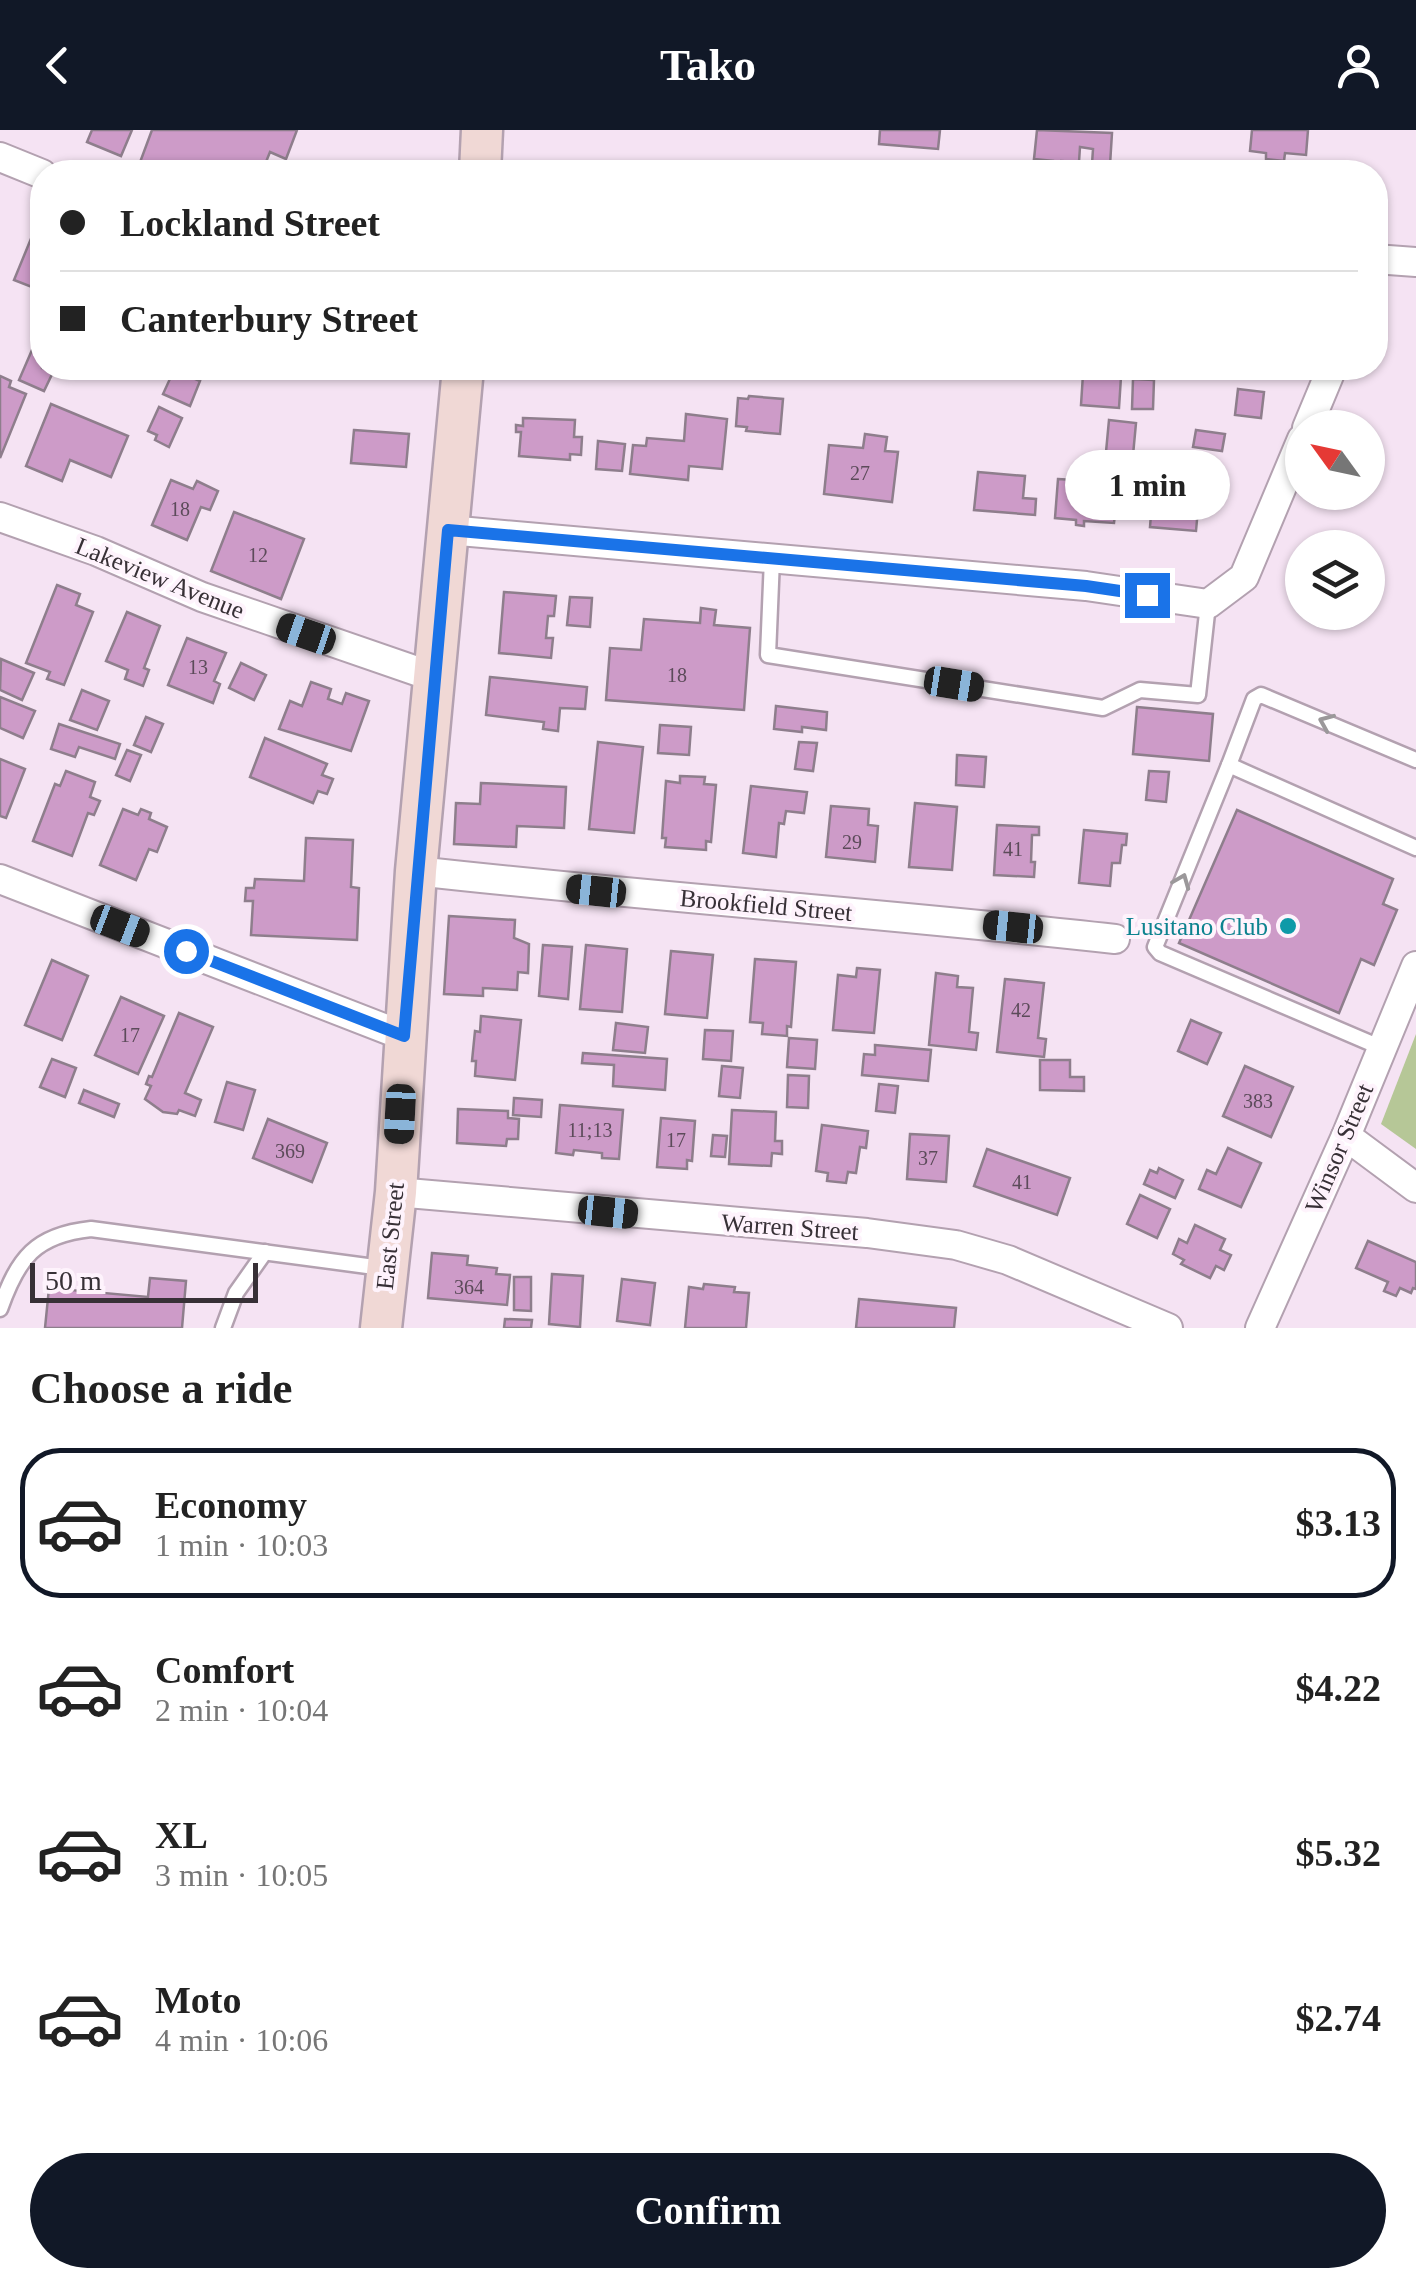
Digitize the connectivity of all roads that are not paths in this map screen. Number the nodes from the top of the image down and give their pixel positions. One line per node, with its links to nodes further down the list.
1 (482, 130): 3 (main road)
2 (0, 157): 4 (street)
3 (481, 160)
4 (30, 169)
5 (1388, 261): 6 (street)
6 (1416, 262)
7 (462, 380): 12 (main road, East Street)
8 (1327, 380): 9 (street)
9 (1315, 410)
10 (1285, 479): 14 (street)
11 (0, 518): 15 (street, Lakeview Avenue)
12 (448, 530): 13 (street); 15 (main road, East Street)
13 (772, 559): 14 (street); 14 (lane)
14 (1208, 604)
15 (434, 677): 19 (main road, East Street)
16 (1416, 760): 17 (lane, one-way to 17)
17 (1229, 766): 18 (lane); 24 (lane, one-way to 17)
18 (1416, 848)
19 (416, 871): 21 (street, Brookfield Street); 23 (main road, East Street)
20 (0, 879): 23 (street)
21 (1115, 939)
22 (1416, 966): 24 (street, Winsor Street)
23 (404, 1036): 27 (main road, East Street)
24 (1382, 1048): 25 (street, Winsor Street)
25 (1346, 1136): 26 (street); 34 (street, Winsor Street)
26 (1416, 1188)
27 (396, 1192): 29 (main road, East Street); 33 (street, Warren Street)
28 (265, 1252): 29 (lane); 30 (lane); 31 (lane)
29 (388, 1269): 32 (main road, East Street)
30 (0, 1310)
31 (224, 1328)
32 (381, 1328)
33 (1168, 1328)
34 (1260, 1328)

